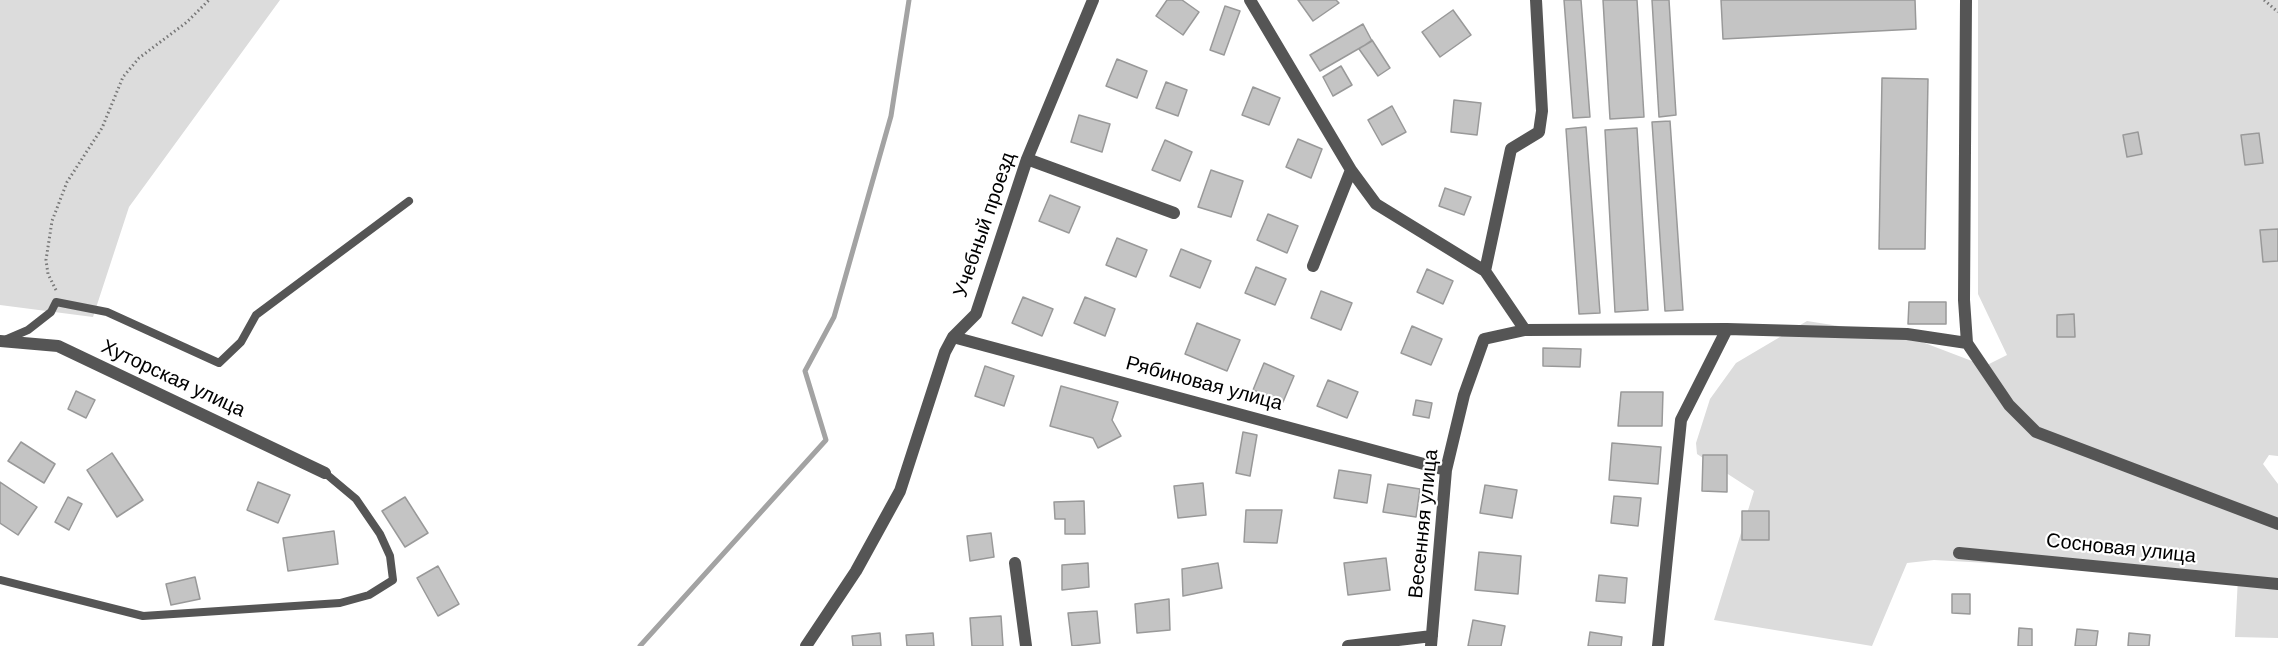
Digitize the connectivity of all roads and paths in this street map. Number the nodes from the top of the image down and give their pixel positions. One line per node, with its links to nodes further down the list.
1 (209, 0): 14 (path)
2 (1093, 0): 8 (street, Учебный проезд)
3 (1250, 0): 9 (street)
4 (1536, 0): 13 (street)
5 (1966, 0): 19 (street)
6 (2264, 0): 7 (path)
7 (2278, 12)
8 (1027, 159): 11 (street); 17 (street, Учебный проезд)
9 (1350, 170): 12 (street); 13 (street)
10 (409, 201): 14 (lane)
11 (1174, 213)
12 (1312, 266)
13 (1485, 271): 16 (street)
14 (56, 302): 18 (lane)
15 (1727, 329): 16 (street); 19 (street); 31 (street)
16 (1525, 330): 20 (street, Весенняя улица)
17 (952, 337): 20 (street, Рябиновая улица); 28 (street, Учебный проезд)
18 (4, 340): 21 (street, Хуторская улица)
19 (1967, 342): 22 (street)
20 (1446, 470): 27 (street, Весенняя улица)
21 (325, 473): 25 (lane)
22 (2278, 524)
23 (1959, 553): 26 (street, Сосновая улица)
24 (1015, 563): 29 (street)
25 (0, 580)
26 (2278, 584)
27 (1432, 641): 30 (street)
28 (806, 646)
29 (1026, 646)
30 (1348, 646)
31 (1658, 646)

